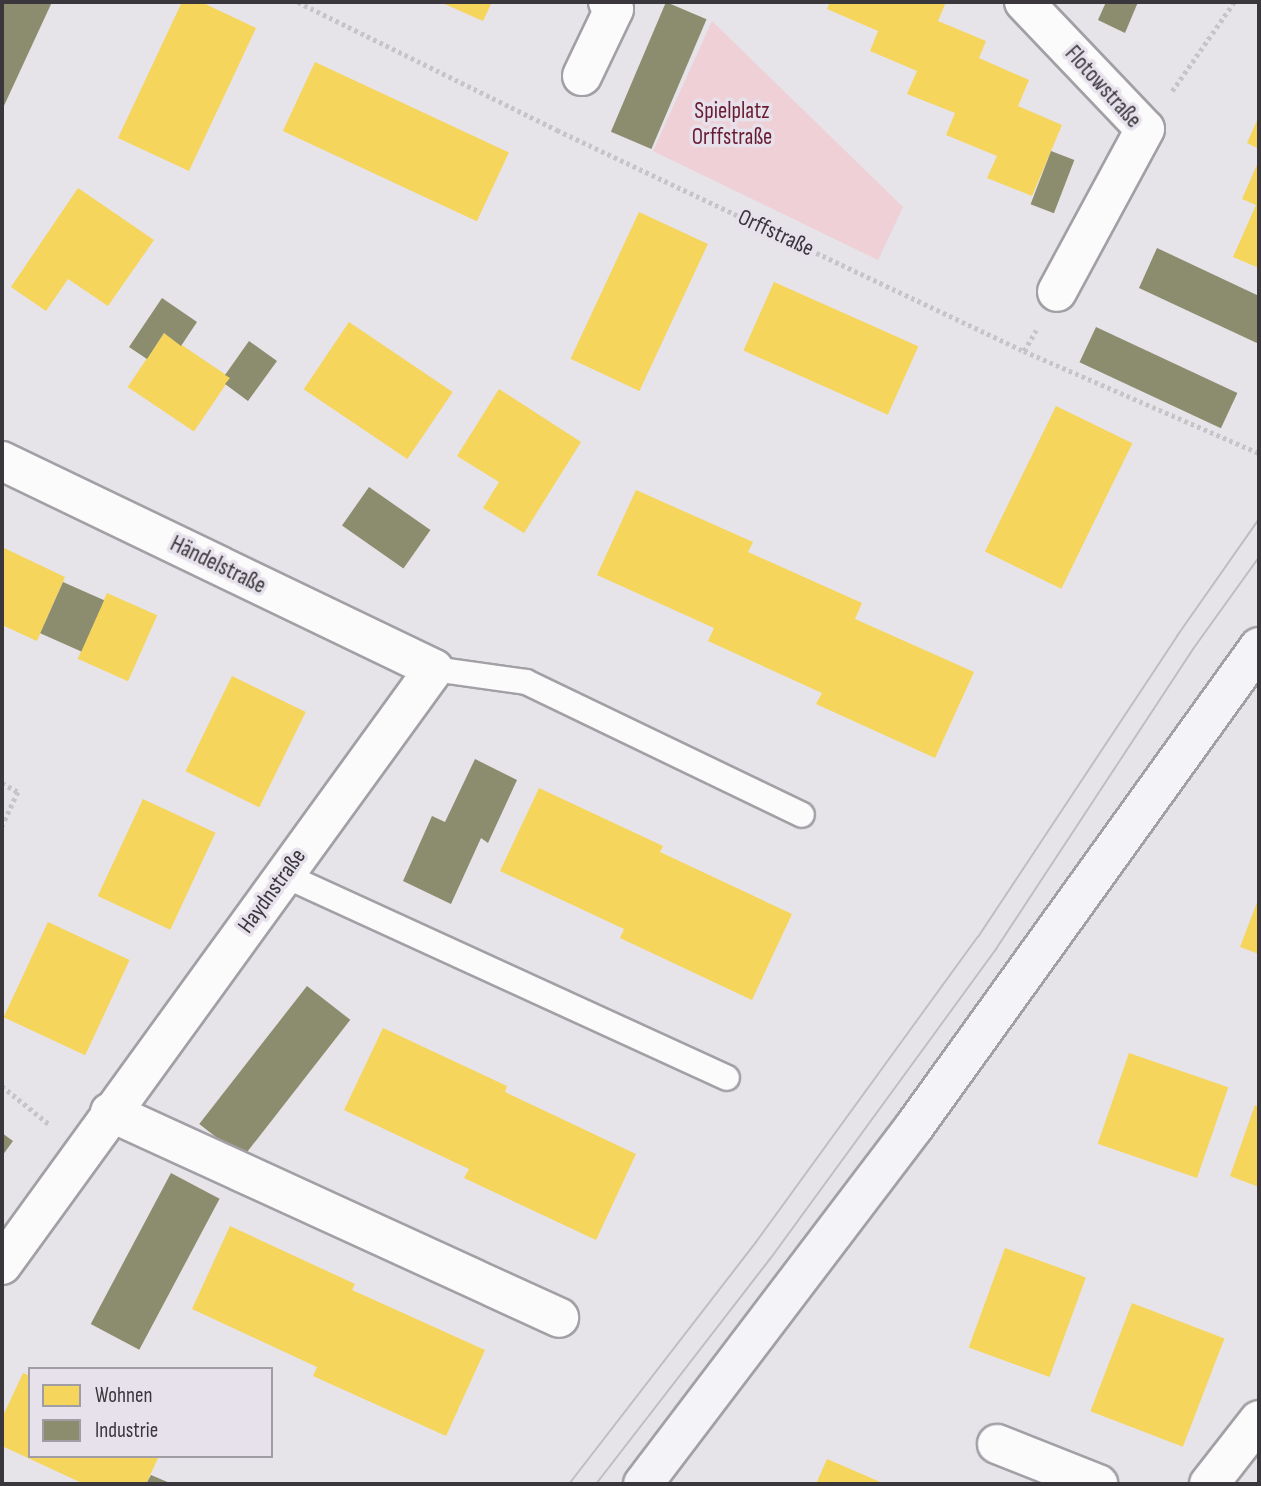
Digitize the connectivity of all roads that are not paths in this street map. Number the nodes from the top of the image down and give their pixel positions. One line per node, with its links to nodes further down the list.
1 (608, 2): 3 (street)
2 (1024, 2): 4 (street, Flotowstraße)
3 (582, 76)
4 (1057, 292)
5 (2, 461): 7 (street, Händelstraße)
6 (1259, 647): 16 (main road)
7 (435, 669): 8 (lane); 9 (street, Haydnstraße)
8 (802, 815)
9 (284, 875): 10 (lane); 11 (street, Haydnstraße)
10 (727, 1078)
11 (110, 1112): 12 (street, Haydnstraße); 13 (street)
12 (2, 1265)
13 (559, 1318)
14 (1259, 1420): 18 (street)
15 (997, 1444): 17 (street)
16 (643, 1484)
17 (1098, 1484)
18 (1209, 1484)

